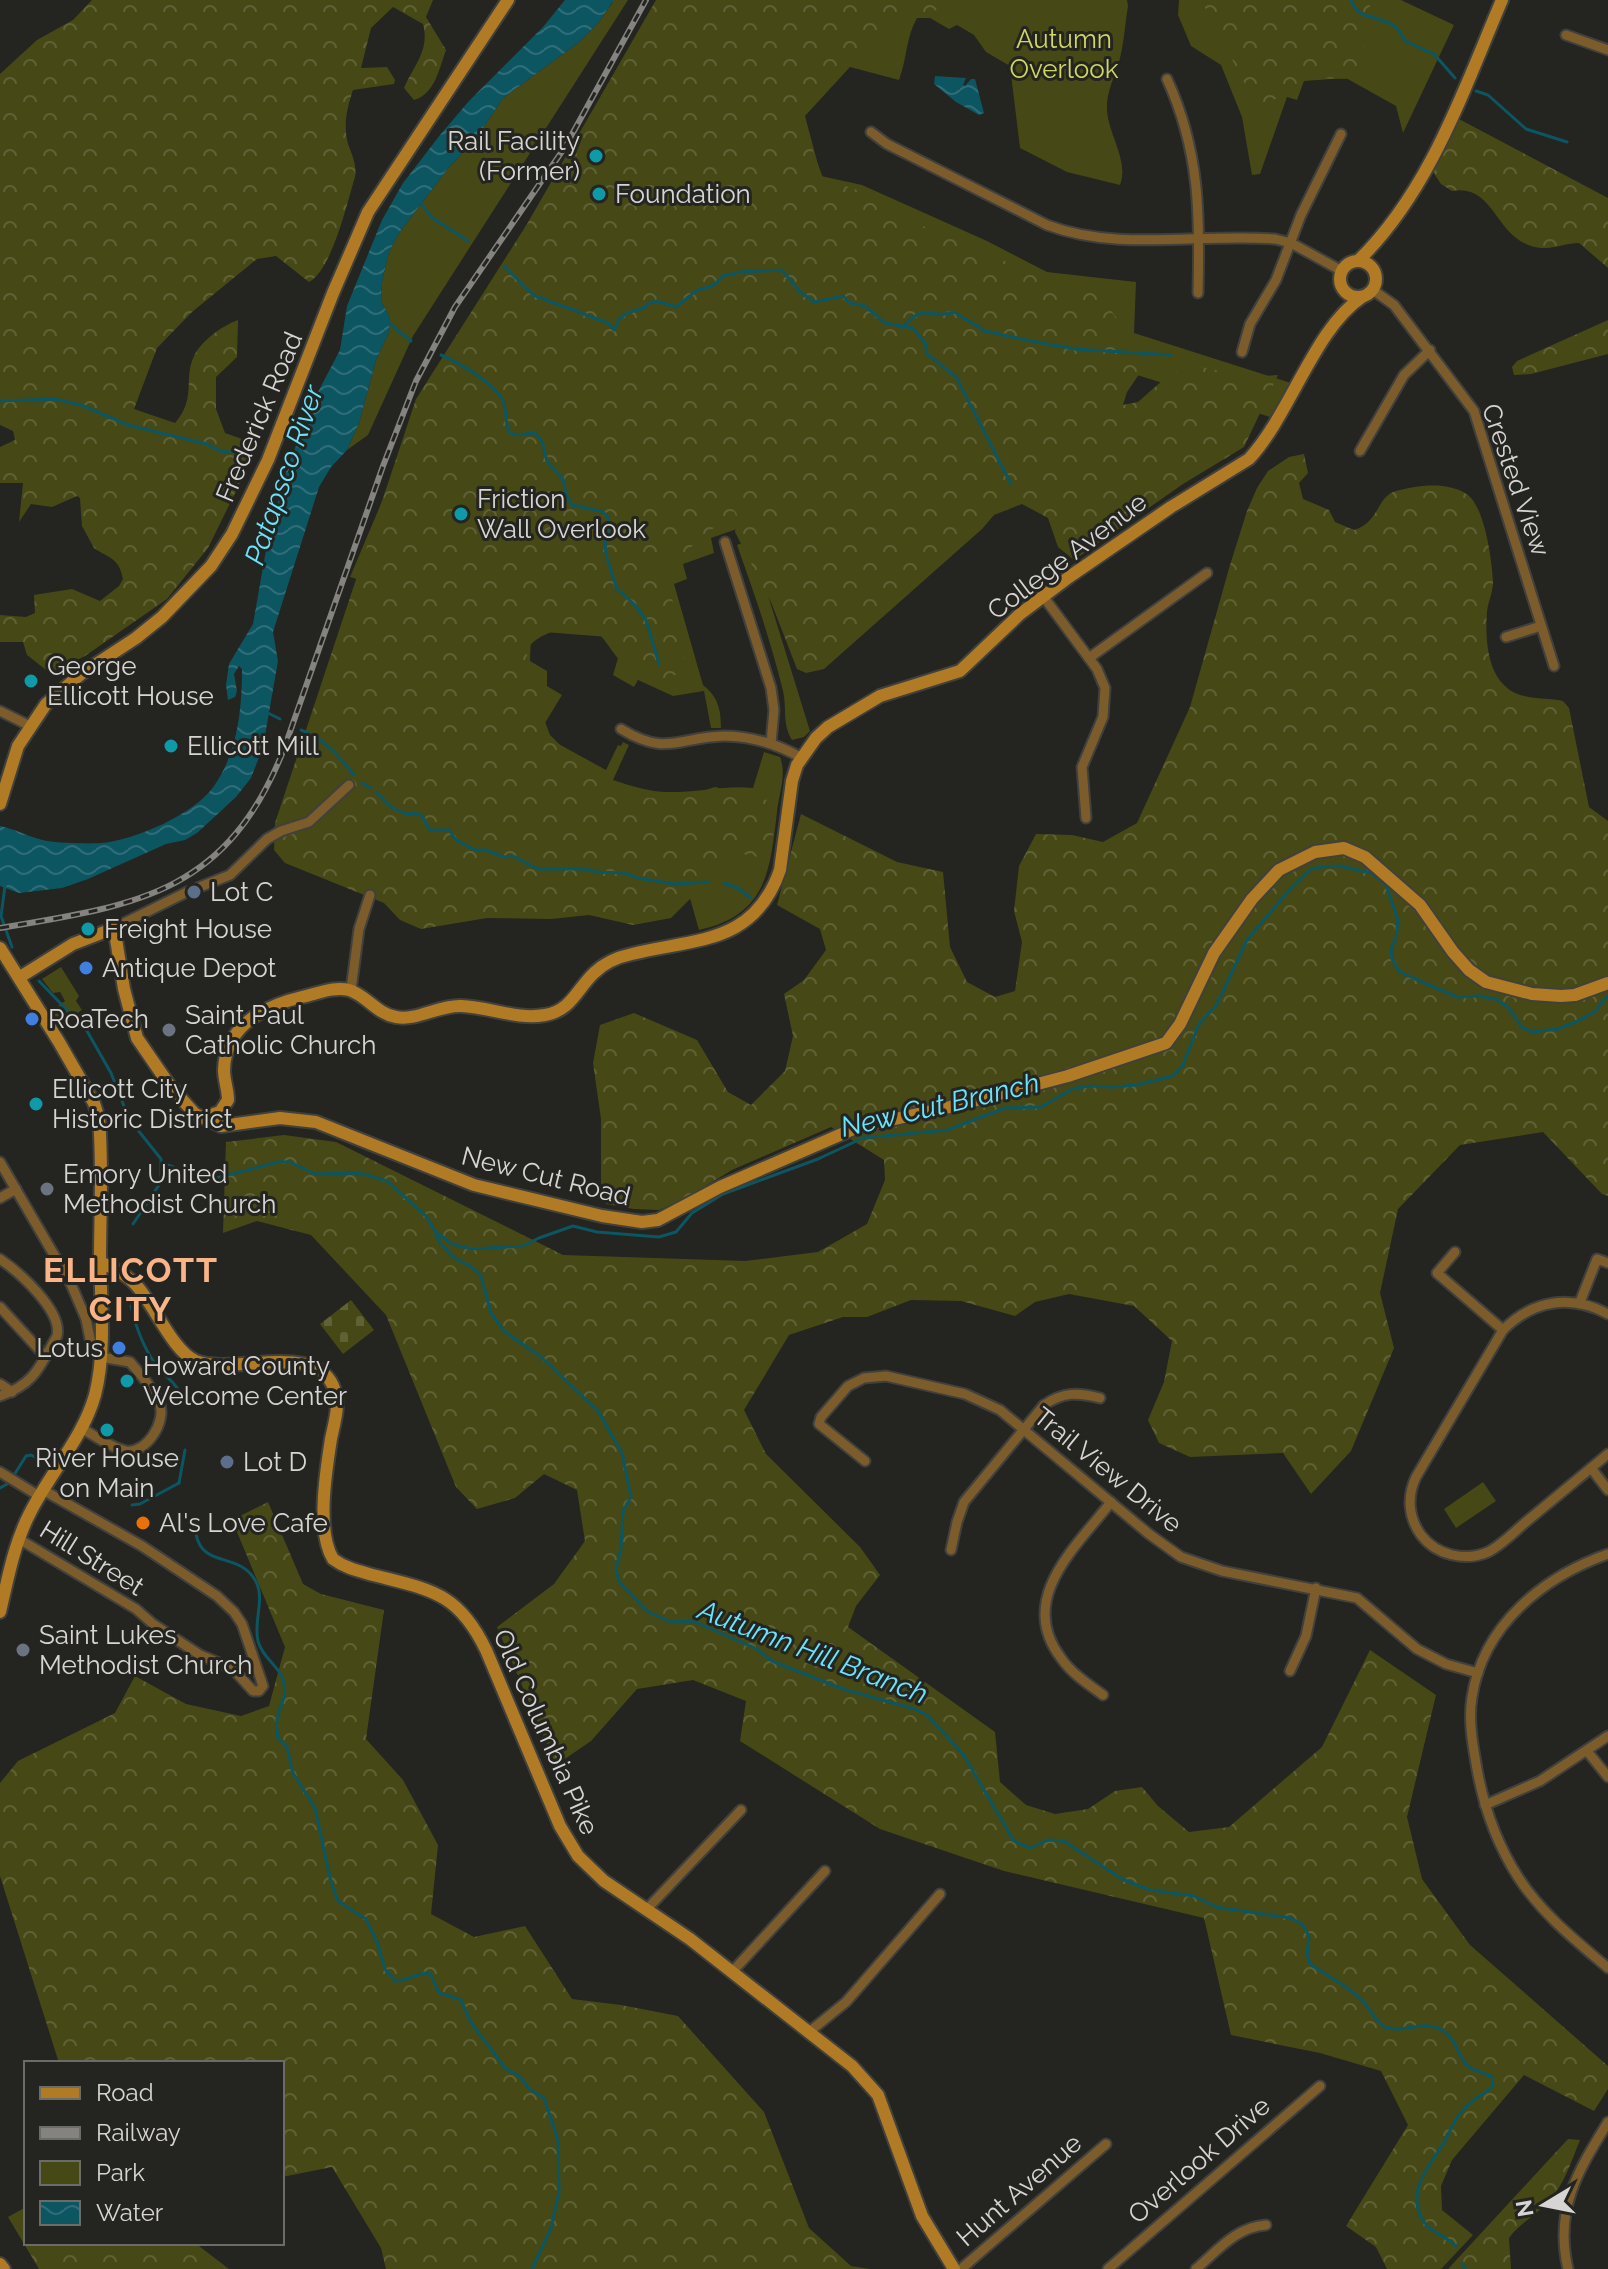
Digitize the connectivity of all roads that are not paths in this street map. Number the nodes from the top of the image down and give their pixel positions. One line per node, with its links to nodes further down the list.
1 (508, 0): 29 (street, Frederick Road)
2 (1502, 0): 8 (street)
3 (1566, 35): 4 (street)
4 (1608, 50)
5 (1167, 79): 9 (street)
6 (871, 132): 9 (street)
7 (1341, 134): 10 (street)
8 (1383, 237): 11 (street); 13 (street)
9 (1199, 238): 10 (street); 15 (street)
10 (1291, 243): 12 (street); 19 (street)
11 (1358, 261): 12 (street); 13 (street)
12 (1342, 271): 14 (street, College Avenue)
13 (1374, 271): 16 (street)
14 (1341, 286): 16 (street); 17 (street, College Avenue)
15 (1198, 293)
16 (1367, 294): 17 (street, College Avenue); 18 (street, Crested View)
17 (1333, 324): 23 (street, College Avenue)
18 (1430, 350): 20 (street); 24 (street, Crested View)
19 (1242, 352)
20 (1360, 451)
21 (725, 542): 31 (street)
22 (1204, 578): 26 (street)
23 (1043, 596): 26 (street); 32 (street, College Avenue)
24 (1541, 626): 25 (street); 27 (street, Crested View)
25 (1506, 637)
26 (1089, 658): 36 (street)
27 (1554, 666)
28 (0, 711): 29 (street)
29 (30, 726): 34 (street, Frederick Road)
30 (621, 729): 31 (street)
31 (771, 743): 32 (street)
32 (802, 758): 42 (street, College Avenue)
33 (349, 785): 38 (street)
34 (1, 790): 35 (street, Frederick Road)
35 (0, 804)
36 (1086, 818)
37 (370, 895): 42 (street)
38 (112, 929): 40 (street); 43 (street)
39 (0, 948): 40 (street)
40 (20, 977): 49 (street)
41 (1608, 983): 43 (street, New Cut Road)
42 (351, 990): 43 (street)
43 (205, 1117)
44 (0, 1162): 45 (street)
45 (16, 1189): 46 (street); 56 (street)
46 (0, 1198)
47 (1455, 1252): 54 (street)
48 (0, 1259): 55 (street)
49 (100, 1262): 56 (street); 85 (street, Old Columbia Pike)
50 (1608, 1263): 51 (street)
51 (1580, 1302): 53 (street); 54 (street)
52 (0, 1307): 55 (street)
53 (1608, 1314)
54 (1503, 1330): 65 (street)
55 (45, 1356): 58 (street)
56 (101, 1357): 61 (street); 61 (street)
57 (0, 1384): 58 (street)
58 (12, 1392): 59 (street)
59 (0, 1396)
60 (1100, 1398): 62 (street)
61 (81, 1428): 68 (street)
62 (1023, 1429): 64 (street, Trail View Drive); 69 (street, Trail View Drive); 71 (street)
63 (1608, 1454): 65 (street)
64 (865, 1461)
65 (1591, 1468): 67 (street)
66 (2, 1473): 68 (street)
67 (1608, 1490)
68 (41, 1493): 70 (street); 70 (street, Hill Street)
69 (1111, 1502): 73 (street, Trail View Drive); 77 (street)
70 (19, 1539): 74 (street)
71 (951, 1550)
72 (1608, 1554): 76 (street)
73 (1316, 1588): 75 (street); 76 (street, Trail View Drive)
74 (0, 1612)
75 (1290, 1671)
76 (1478, 1673): 81 (street)
77 (1103, 1695)
78 (1608, 1736): 79 (street)
79 (1587, 1751): 80 (street); 81 (street)
80 (1608, 1777)
81 (1485, 1805): 86 (street)
82 (741, 1810): 85 (street)
83 (825, 1871): 87 (street)
84 (940, 1894): 88 (street)
85 (647, 1909): 87 (street, Old Columbia Pike)
86 (1608, 1968)
87 (732, 1972): 88 (street, Old Columbia Pike)
88 (809, 2032): 95 (street, Old Columbia Pike)
89 (1320, 2086): 97 (street, Overlook Drive)
90 (1608, 2122): 99 (street)
91 (1106, 2144): 96 (street, Hunt Avenue)
92 (1266, 2225): 98 (street)
93 (0, 2264): 94 (street)
94 (4, 2269)
95 (954, 2269)
96 (961, 2269)
97 (1108, 2269)
98 (1196, 2269)
99 (1568, 2269)

